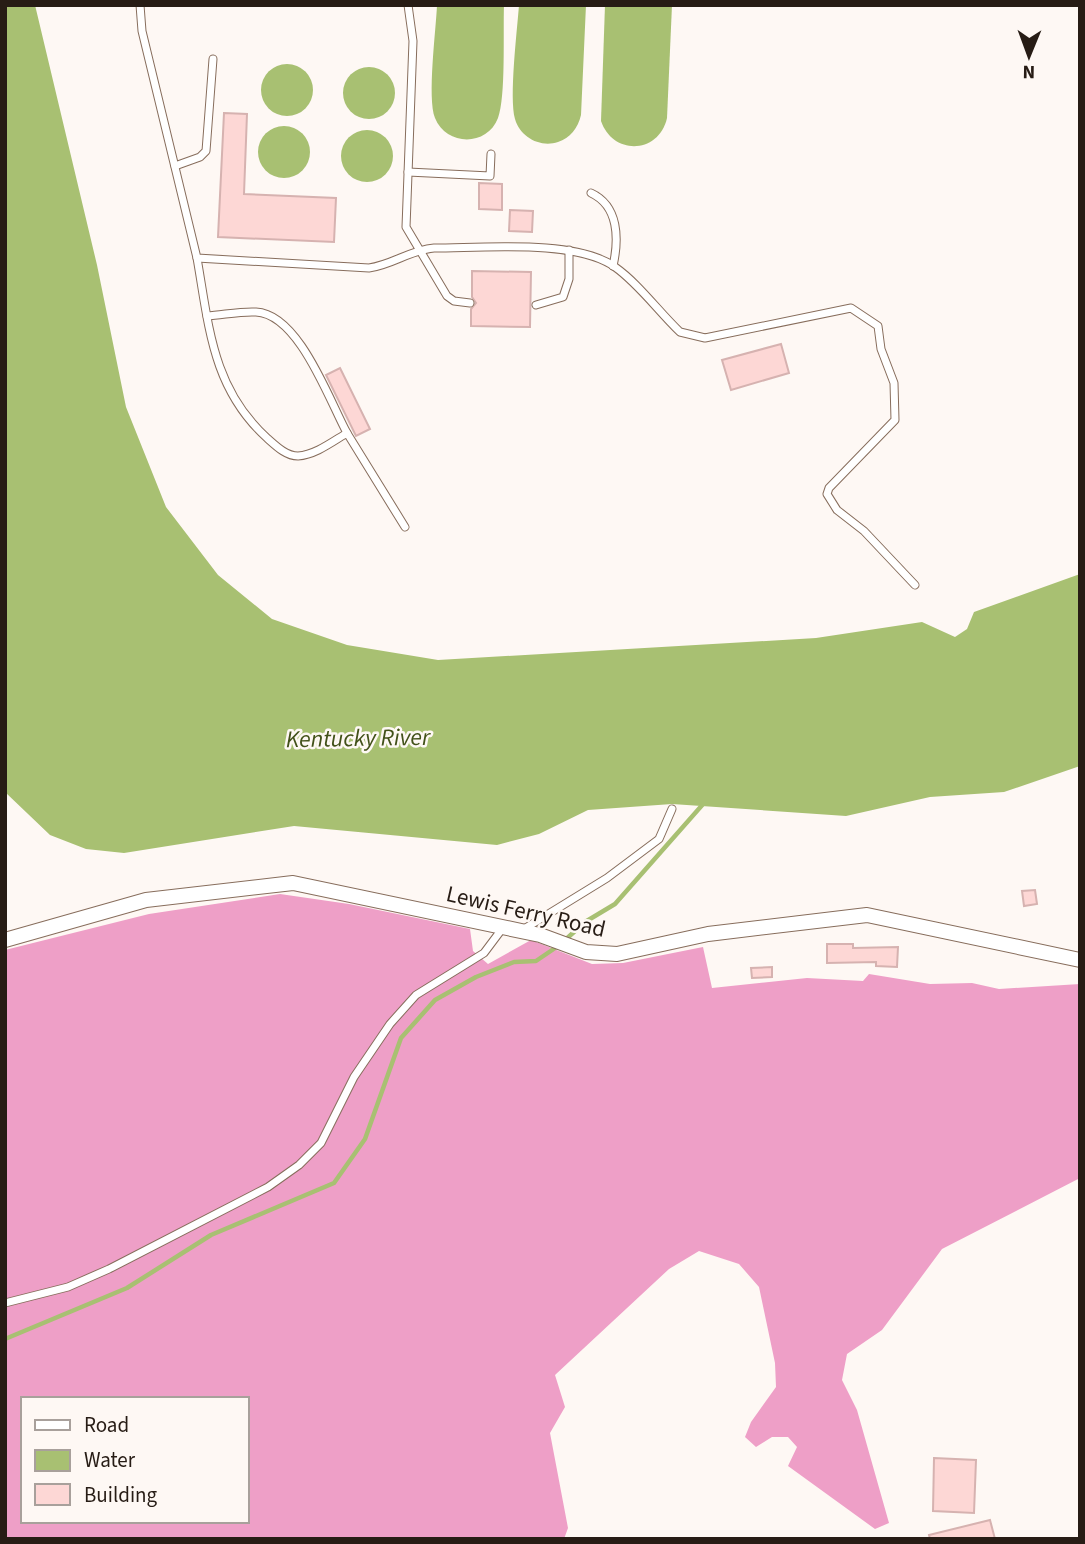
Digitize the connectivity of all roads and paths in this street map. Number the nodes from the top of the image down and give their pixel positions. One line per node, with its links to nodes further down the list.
1 (140, 5): 5 (lane)
2 (408, 5): 6 (lane)
3 (213, 58): 5 (lane)
4 (491, 155): 6 (lane)
5 (175, 166): 10 (lane)
6 (408, 172): 8 (lane)
7 (591, 194): 11 (lane)
8 (416, 250): 9 (lane); 10 (lane); 12 (lane)
9 (569, 250): 11 (lane); 13 (lane)
10 (197, 258): 14 (lane)
11 (613, 265): 17 (lane)
12 (470, 303)
13 (536, 304)
14 (207, 316): 15 (lane); 15 (lane)
15 (346, 433): 16 (lane)
16 (405, 527)
17 (915, 585)
18 (672, 809): 20 (lane)
19 (502, 929): 20 (street, Lewis Ferry Road); 21 (street, Lewis Ferry Road); 23 (lane)
20 (520, 932): 22 (street, Lewis Ferry Road)
21 (5, 940)
22 (1080, 960)
23 (5, 1303)

